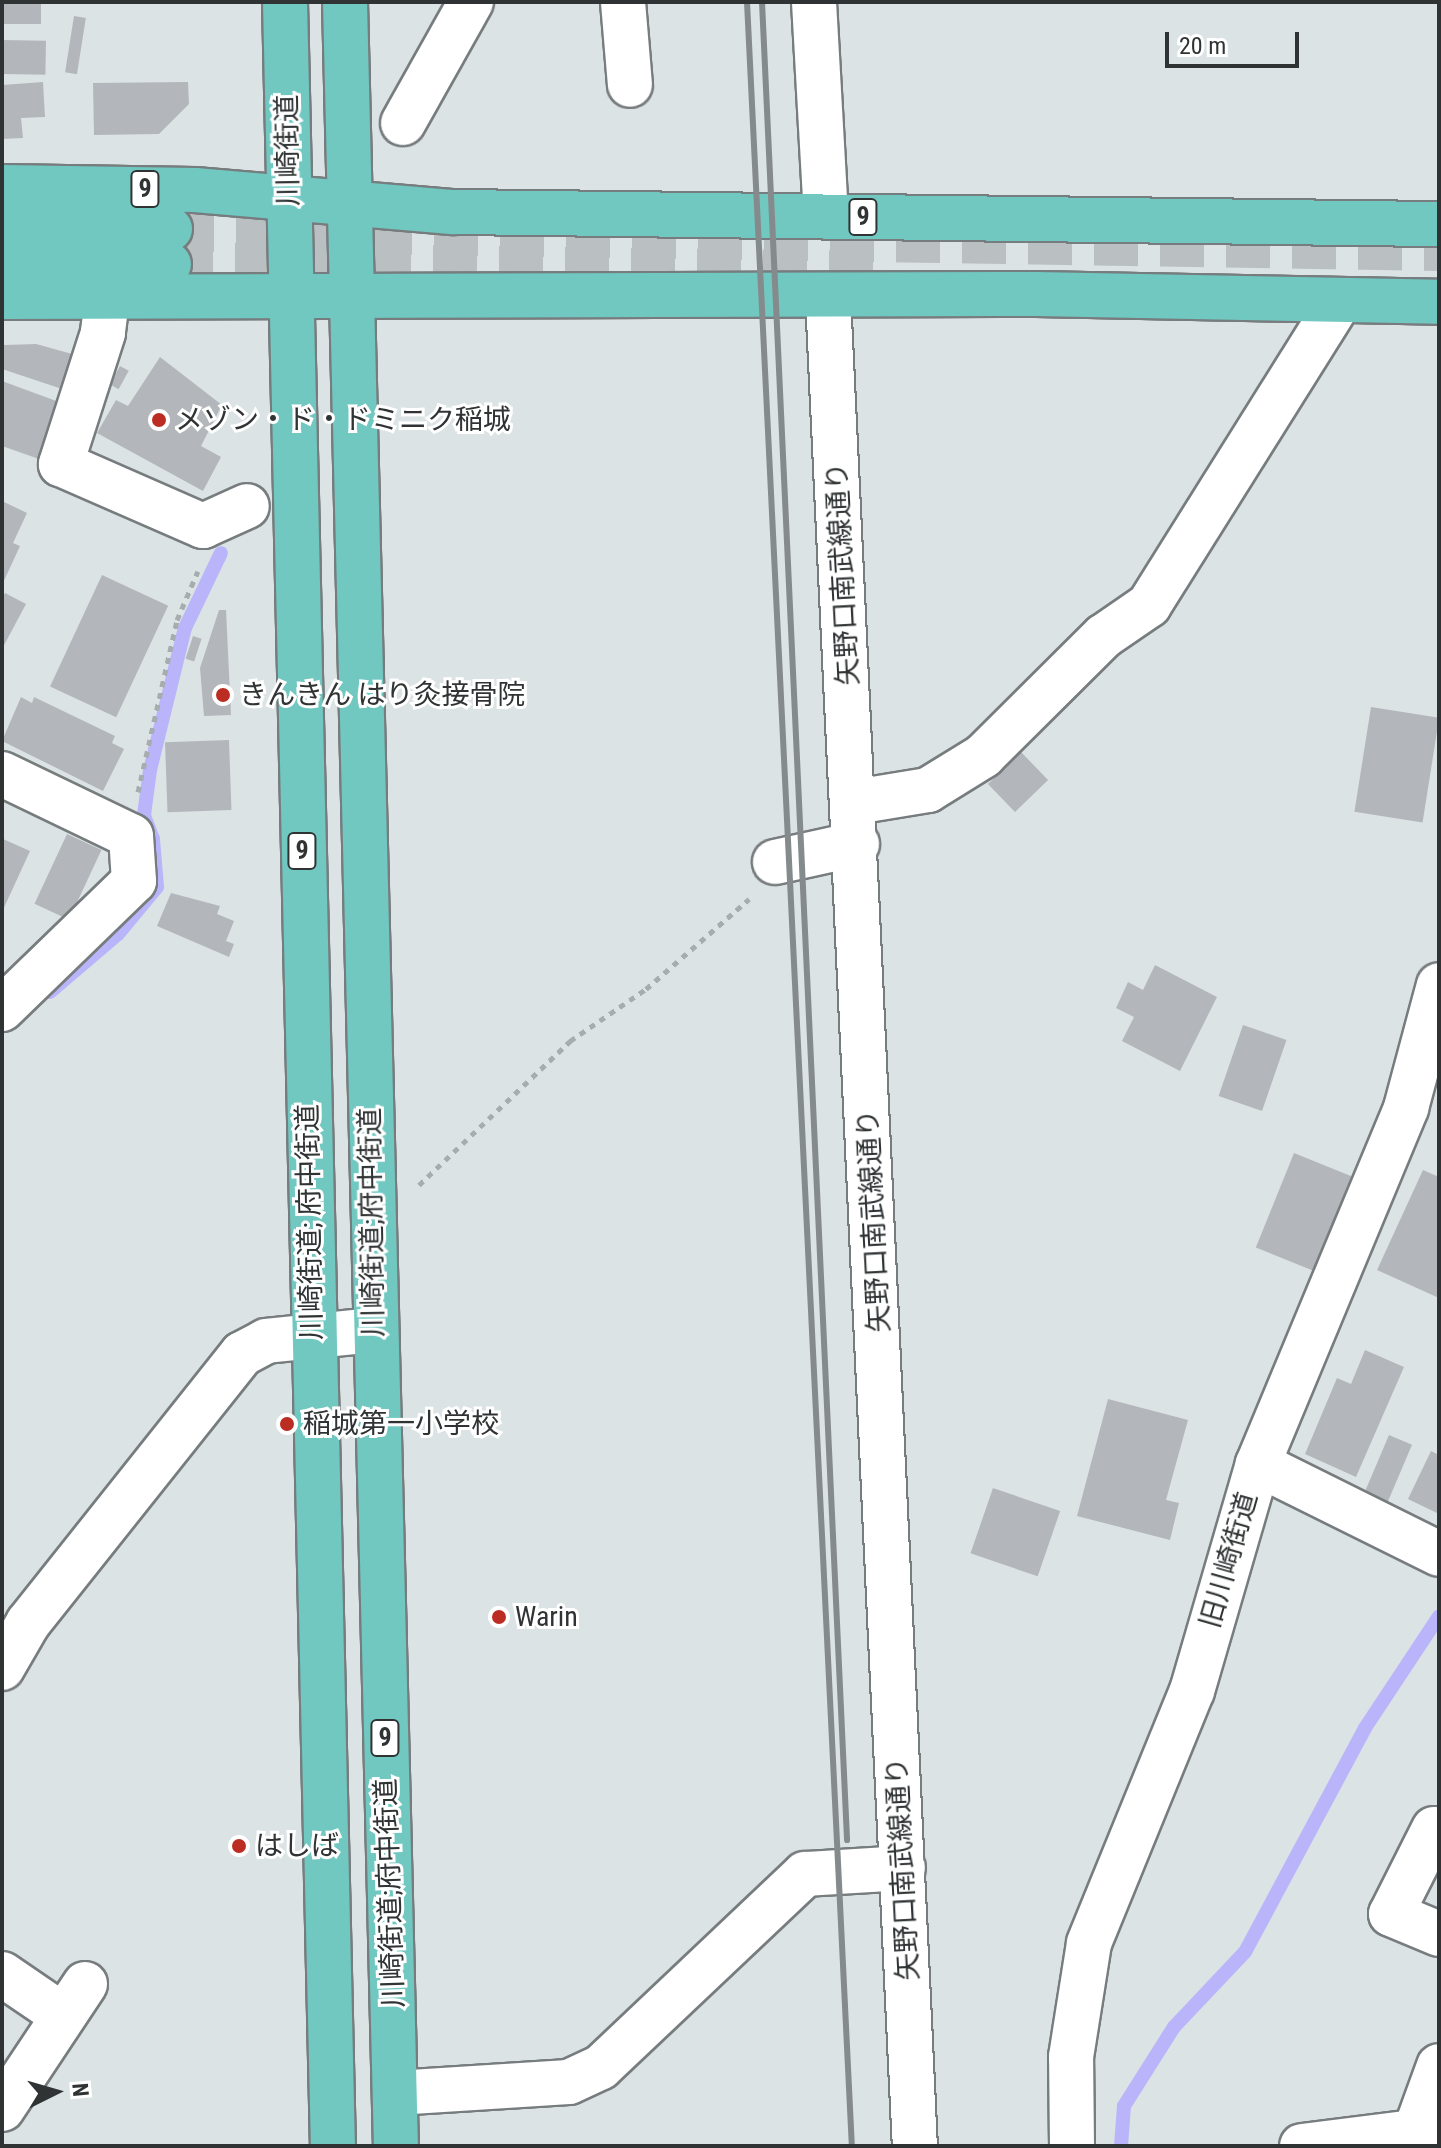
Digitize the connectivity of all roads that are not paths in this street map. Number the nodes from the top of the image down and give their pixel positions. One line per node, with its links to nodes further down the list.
1 (285, 2): 9 (main road, 川崎街道 / 9)
2 (345, 2): 10 (main road, 9)
3 (471, 2): 7 (street)
4 (623, 2): 6 (street)
5 (814, 2): 11 (street)
6 (630, 85)
7 (403, 123)
8 (2, 187): 9 (main road, 9)
9 (289, 195): 10 (main road, 9); 19 (main road, 川崎街道 / 9)
10 (349, 201): 11 (main road, 9); 16 (main road, 9)
11 (826, 216): 12 (main road, 9)
12 (1439, 224)
13 (2, 228): 14 (main road, 9)
14 (2, 260)
15 (2, 297): 18 (main road)
16 (351, 297): 17 (main road); 19 (main road); 29 (main road, 川崎街道;府中街道 / 9)
17 (828, 297): 20 (main road); 24 (street, 矢野口南武線通り)
18 (107, 299): 19 (main road); 22 (street)
19 (291, 299): 30 (main road, 川崎街道; 府中街道 / 9)
20 (1340, 301): 21 (main road); 24 (street)
21 (1439, 302)
22 (247, 506)
23 (2, 774): 28 (street)
24 (855, 802): 25 (street, 矢野口南武線通り)
25 (857, 844): 26 (street); 35 (street, 矢野口南武線通り)
26 (775, 862)
27 (1439, 985): 31 (street, 旧川崎街道)
28 (2, 1009)
29 (374, 1330): 30 (street); 39 (main road, 川崎街道;府中街道 / 9)
30 (312, 1333): 33 (street); 42 (main road, 川崎街道; 府中街道 / 9)
31 (1258, 1464): 32 (street); 45 (street, 旧川崎街道)
32 (1439, 1554)
33 (2, 1668)
34 (1434, 1829): 36 (street)
35 (903, 1868): 39 (street); 44 (street, 矢野口南武線通り)
36 (1439, 1934)
37 (2, 1974): 40 (street)
38 (1439, 2066): 41 (street)
39 (395, 2093): 43 (main road, 川崎街道;府中街道 / 9)
40 (2, 2109)
41 (1427, 2137): 46 (street)
42 (333, 2146)
43 (396, 2146)
44 (915, 2146)
45 (1072, 2146)
46 (1302, 2146)

